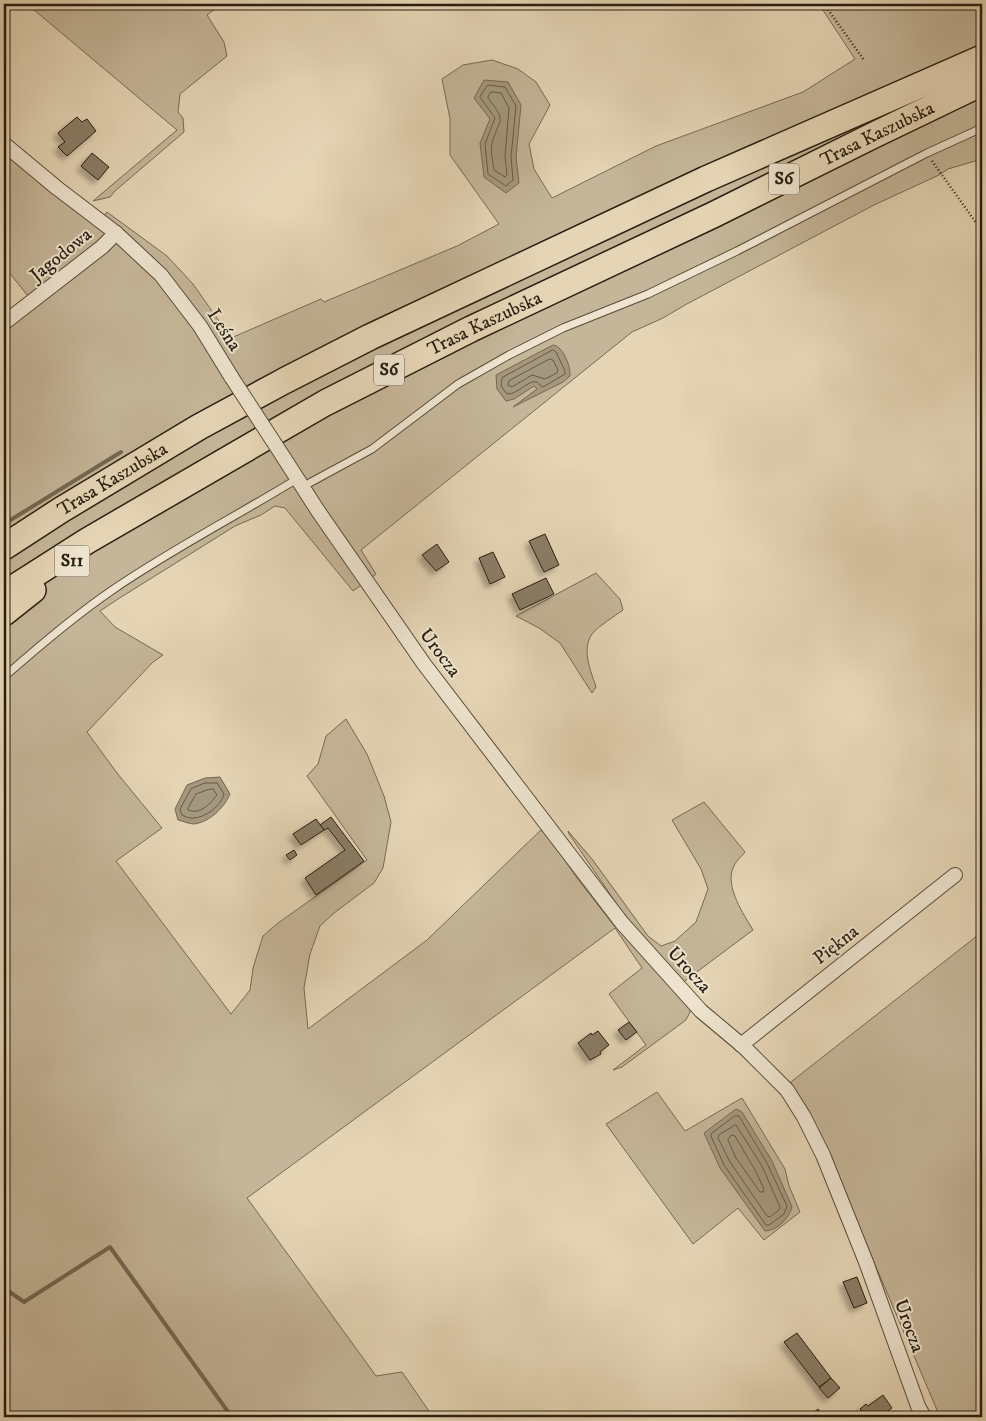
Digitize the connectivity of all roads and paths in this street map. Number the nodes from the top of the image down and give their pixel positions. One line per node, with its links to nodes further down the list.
1 (824, 4): 3 (path)
2 (982, 58): 13 (highway, Trasa Kaszubska / S6)
3 (864, 60)
4 (982, 83): 12 (highway, Trasa Kaszubska / S6)
5 (982, 128): 7 (lane)
6 (4, 144): 9 (street, Leśna)
7 (927, 153): 8 (path); 11 (lane)
8 (982, 231)
9 (116, 233): 10 (street, Jagodowa); 11 (street, Leśna, bridge)
10 (4, 323)
11 (300, 483): 14 (street, Leśna); 17 (lane)
12 (142, 509): 15 (highway, Trasa Kaszubska / S6); 16 (highway, S11)
13 (11, 542)
14 (364, 578): 19 (street, Urocza)
15 (4, 594)
16 (4, 613)
17 (4, 677)
18 (954, 875): 19 (street, Piękna)
19 (741, 1044): 20 (street, Urocza)
20 (924, 1417)

